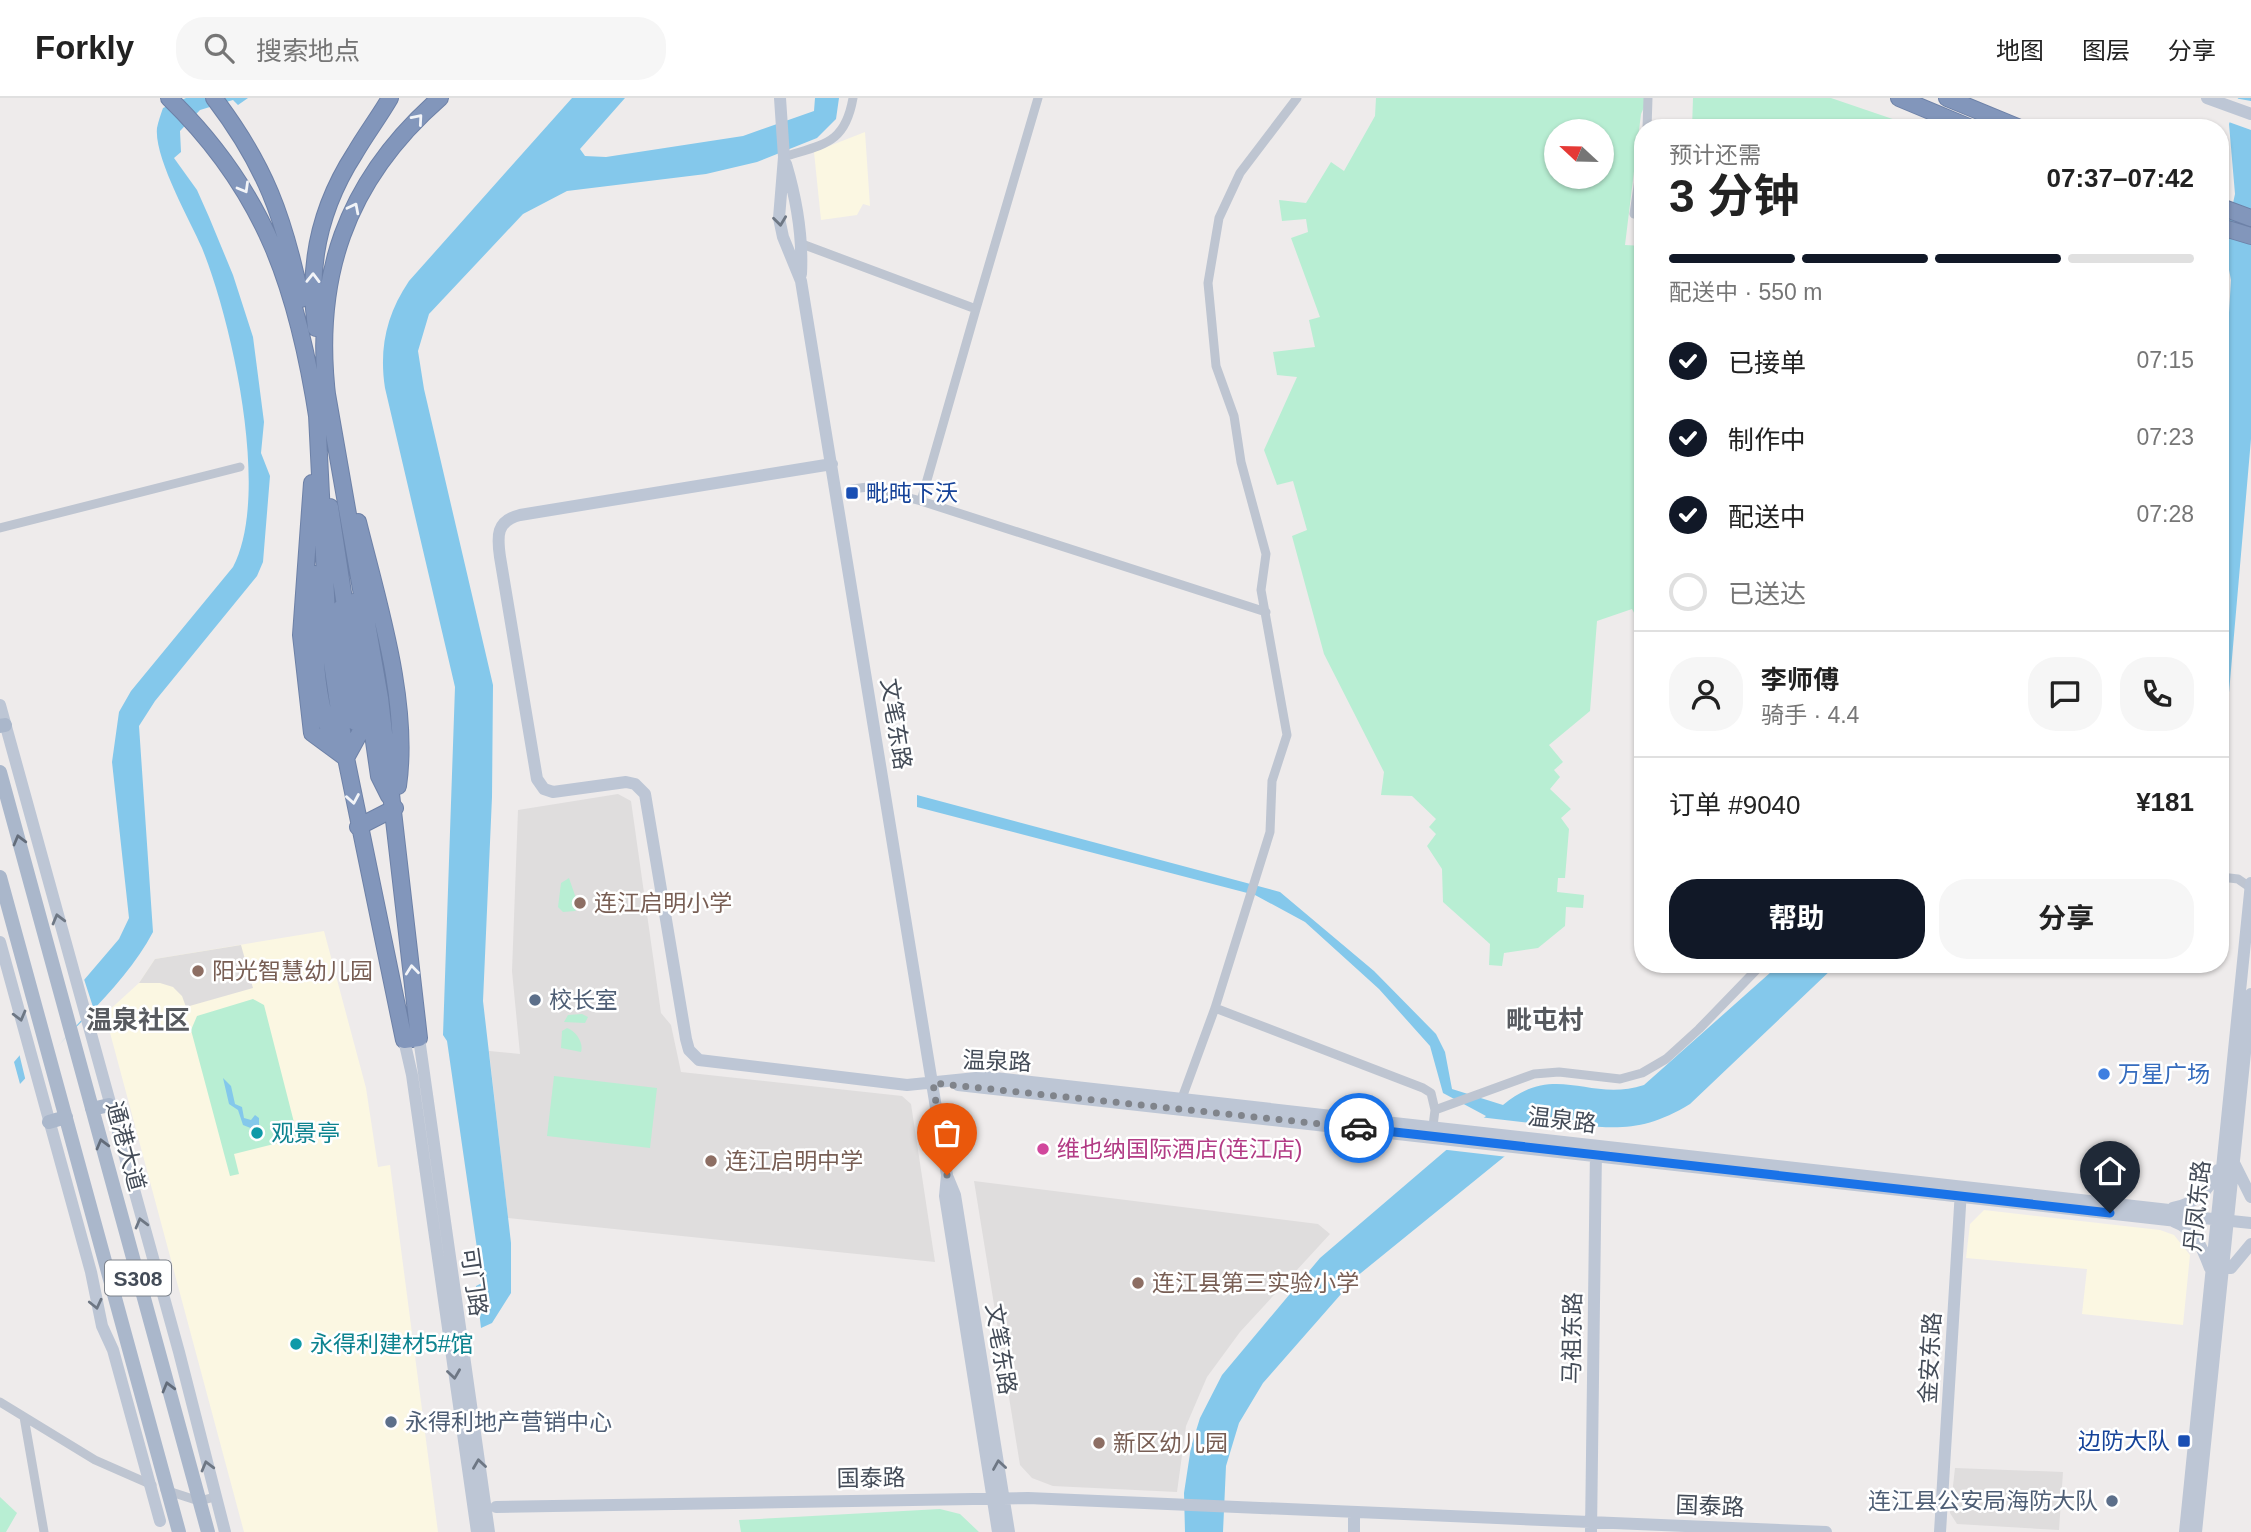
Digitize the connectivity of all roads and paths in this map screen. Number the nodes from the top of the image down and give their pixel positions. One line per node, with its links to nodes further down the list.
1 (169, 98): 26 (highway, one-way to 26)
2 (214, 98): 26 (highway)
3 (390, 98): 25 (highway, one-way to 3)
4 (440, 98): 25 (highway, one-way to 4)
5 (780, 98): 17 (main road, 文笔东路)
6 (853, 98): 17 (street)
7 (1038, 98): 24 (street)
8 (1297, 98): 32 (street)
9 (1648, 98): 14 (street)
10 (1899, 98): 15 (highway)
11 (1947, 98): 16 (highway)
12 (2207, 98): 13 (main road)
13 (2251, 114)
14 (1647, 119)
15 (1949, 119)
16 (1998, 119)
17 (784, 157): 22 (main road, 文笔东路); 23 (main road, 文笔东路, one-way to 23)
18 (2229, 210): 19 (highway)
19 (2251, 218)
20 (2229, 230): 21 (highway)
21 (2251, 236)
22 (803, 244): 23 (main road, 文笔东路); 24 (street)
23 (801, 281): 27 (main road, 文笔东路)
24 (976, 309): 30 (street)
25 (327, 394): 26 (highway); 37 (highway); 37 (highway)
26 (324, 418): 35 (highway); 35 (highway); 37 (highway)
27 (832, 464): 47 (main road, 文笔东路); 47 (main road)
28 (240, 467): 31 (street)
29 (852, 489): 30 (street)
30 (921, 501): 32 (street)
31 (0, 528)
32 (1266, 612): 45 (street)
33 (0, 705): 34 (main road)
34 (3, 725): 49 (main road, one-way to 34)
35 (345, 758): 38 (highway, one-way to 38)
36 (0, 772): 50 (main road, 通港大道 / S308, one-way to 36)
37 (395, 808): 38 (highway); 46 (highway, one-way to 37)
38 (358, 827): 46 (highway)
39 (0, 877): 52 (main road, S308)
40 (2229, 878): 41 (street)
41 (2251, 886): 56 (main road, 丹凤东路)
42 (0, 942): 53 (main road, one-way to 53)
43 (1753, 973): 51 (street)
44 (2251, 994): 58 (main road, 丹凤东路)
45 (1215, 1008): 48 (street); 51 (street)
46 (412, 1039): 81 (main road, 可门路, one-way to 81); 82 (main road, 可门路, one-way to 46)
47 (933, 1083): 48 (main road, 温泉路); 55 (main road, 温泉路); 71 (main road, 文笔东路)
48 (1182, 1098): 54 (main road, 温泉路)
49 (109, 1105): 50 (main road); 70 (main road, one-way to 49)
50 (92, 1109): 72 (main road, 通港大道 / S308, one-way to 50)
51 (1435, 1111): 54 (street)
52 (66, 1117): 53 (main road); 69 (main road, S308)
53 (49, 1122): 68 (main road, one-way to 68)
54 (1433, 1126): 55 (main road, 温泉路)
55 (1451, 1133): 57 (main road, 温泉路)
56 (2224, 1149): 61 (main road); 62 (main road, 丹凤东路)
57 (1596, 1150): 59 (main road, 温泉路); 76 (main road, 马祖东路)
58 (2233, 1161): 60 (main road); 62 (main road, 丹凤东路)
59 (1961, 1191): 61 (main road, 温泉路); 87 (main road, 金安东路)
60 (2251, 1197)
61 (2160, 1214): 62 (main road, 温泉路); 65 (main road)
62 (2222, 1220): 63 (main road, 温泉路); 65 (main road, 丹凤东路)
63 (2251, 1223)
64 (2251, 1244): 65 (main road)
65 (2217, 1270): 88 (main road, 丹凤东路); 89 (main road, 丹凤东路)
66 (0, 1402): 67 (street)
67 (24, 1417): 68 (street); 77 (street)
68 (150, 1485): 69 (street); 75 (main road)
69 (168, 1490): 72 (street); 78 (main road, S308)
70 (215, 1497): 72 (street); 80 (main road)
71 (998, 1498): 73 (main road, 国泰路); 74 (main road, 国泰路); 83 (main road, 文笔东路); 84 (main road, 文笔东路)
72 (200, 1501): 79 (main road, 通港大道 / S308)
73 (496, 1507)
74 (1354, 1513): 76 (main road, 国泰路); 85 (main road)
75 (160, 1521)
76 (1591, 1527): 86 (main road, 国泰路)
77 (44, 1532)
78 (179, 1532)
79 (208, 1532)
80 (225, 1532)
81 (477, 1532)
82 (489, 1532)
83 (998, 1532)
84 (1009, 1532)
85 (1354, 1532)
86 (1826, 1532)
87 (1940, 1532)
88 (2185, 1532)
89 (2196, 1532)

